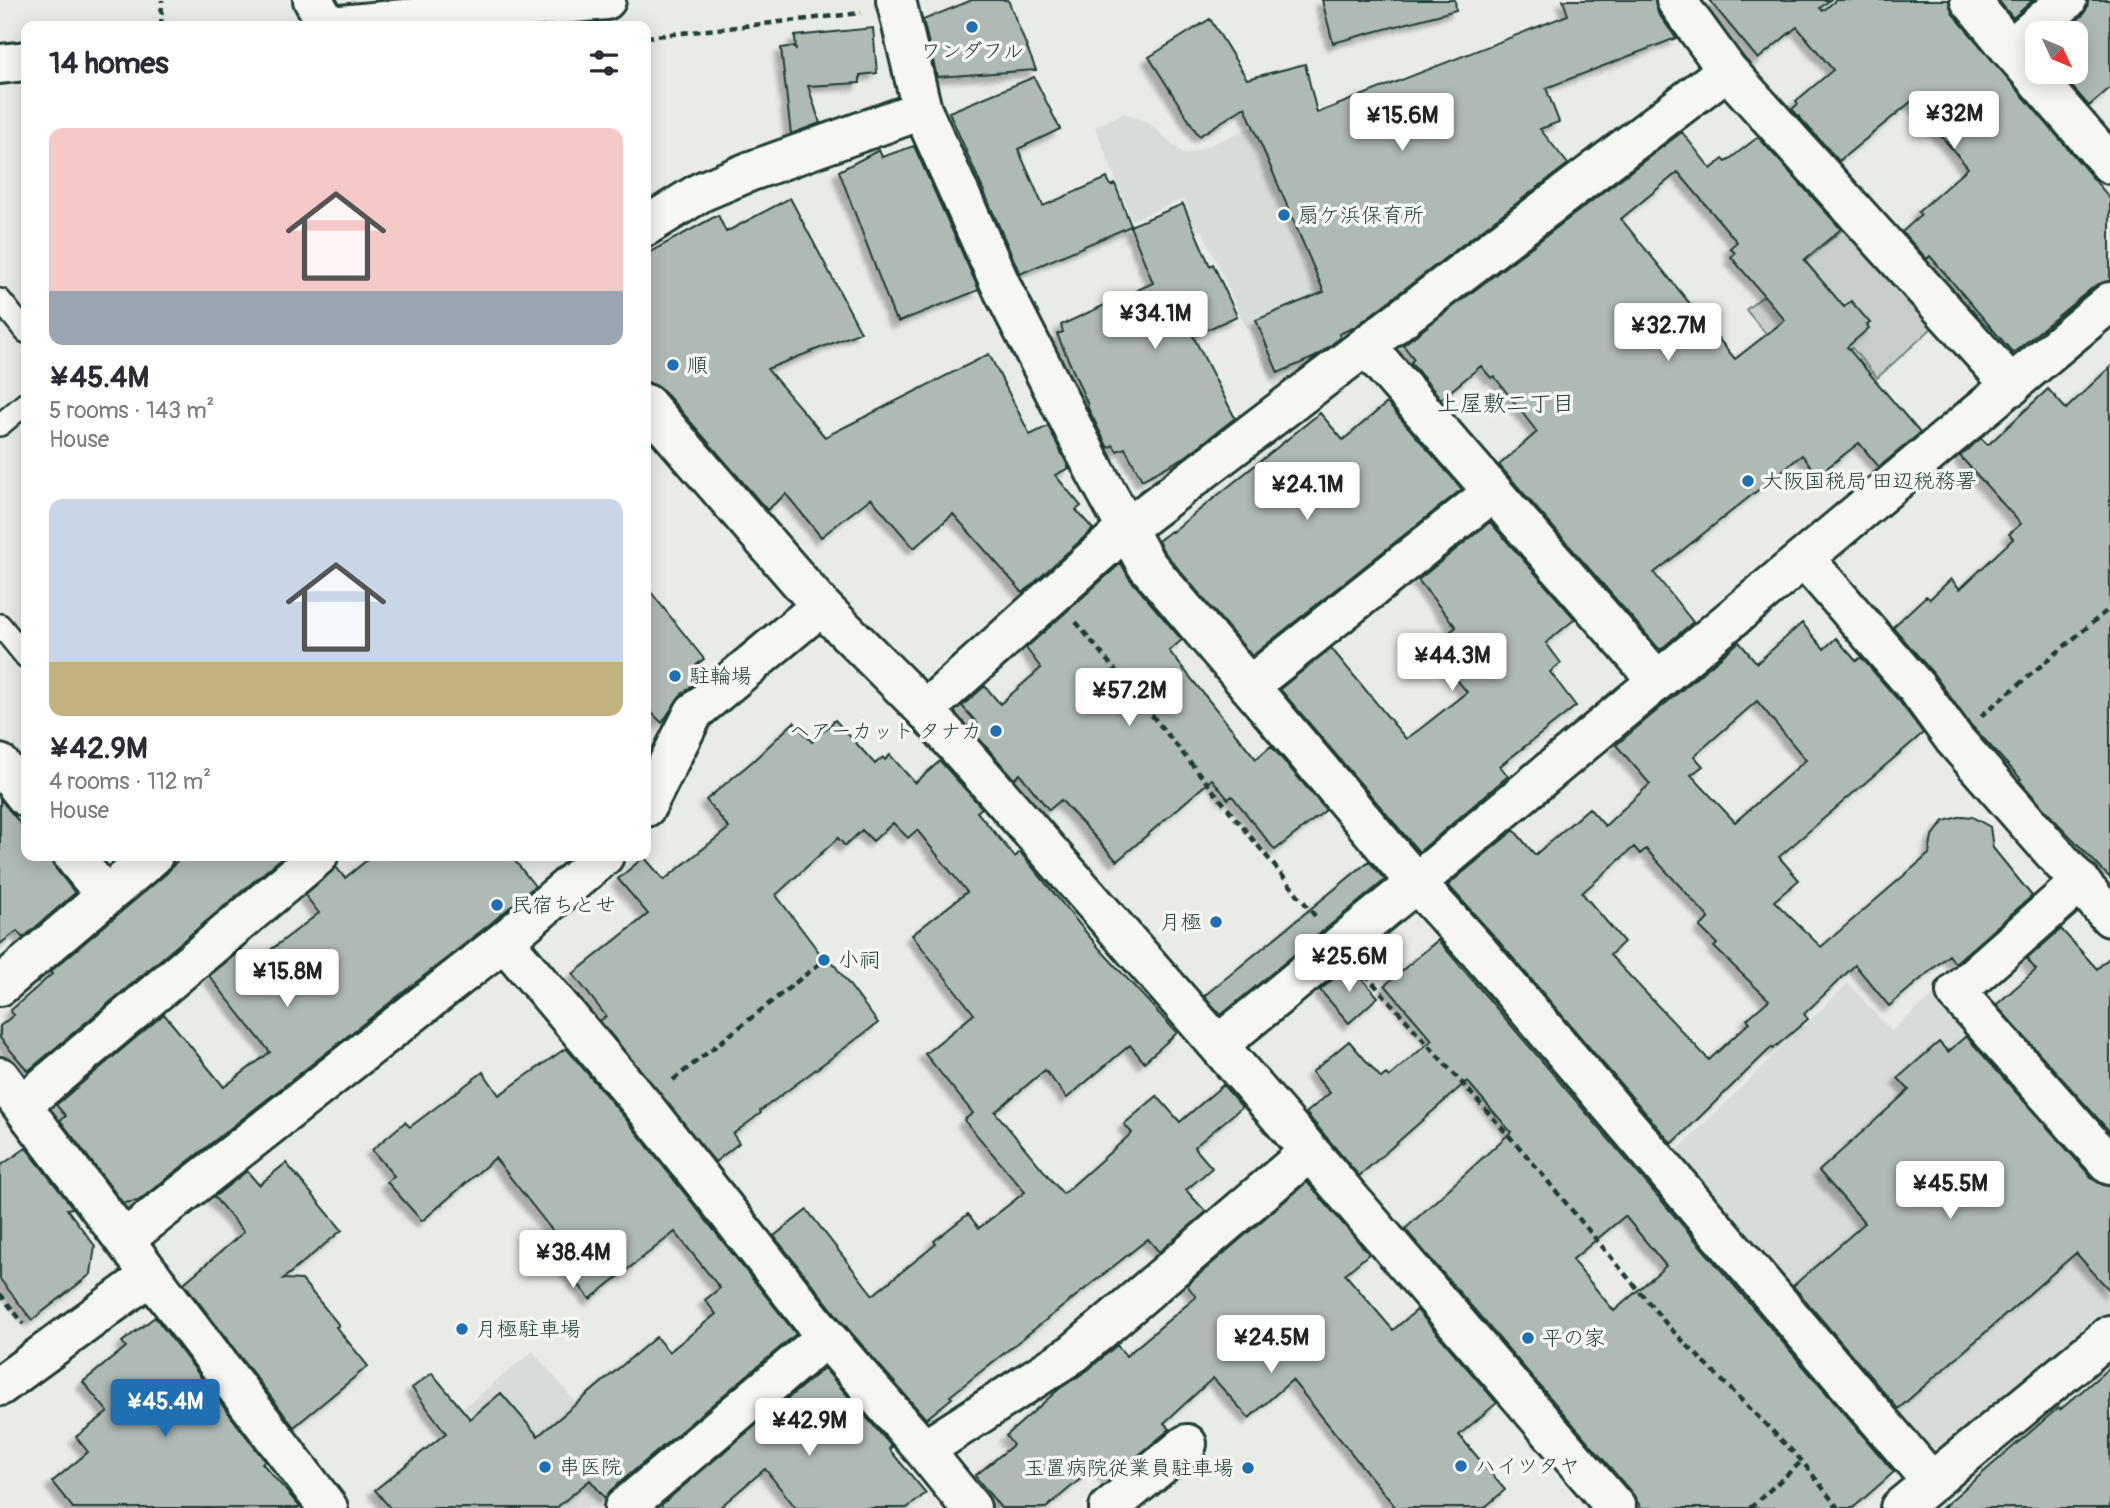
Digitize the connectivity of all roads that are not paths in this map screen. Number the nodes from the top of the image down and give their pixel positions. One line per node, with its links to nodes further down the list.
1 (313, 0): 7 (street)
2 (606, 0): 8 (street)
3 (1676, 0): 12 (street)
4 (1970, 0): 9 (street)
5 (2067, 0): 9 (street)
6 (897, 5): 13 (street)
7 (326, 21)
8 (382, 21)
9 (2010, 49): 14 (street)
10 (21, 62): 11 (street)
11 (0, 64)
12 (1727, 70): 19 (street); 20 (street)
13 (922, 110): 15 (street); 25 (street)
14 (2110, 164)
15 (651, 223)
16 (0, 300): 18 (lane)
17 (2110, 302): 20 (street)
18 (21, 326)
19 (1366, 346): 24 (street); 25 (street)
20 (2012, 386): 26 (street)
21 (21, 407): 23 (lane)
22 (651, 410): 27 (street)
23 (0, 425)
24 (1493, 492): 30 (street); 31 (street)
25 (1126, 529): 31 (street); 32 (street)
26 (1804, 558): 30 (street); 40 (street)
27 (821, 606): 32 (street); 35 (street)
28 (0, 625): 29 (lane)
29 (21, 651)
30 (1657, 680): 41 (street)
31 (1250, 686): 41 (street)
32 (925, 710): 46 (street)
33 (0, 764): 34 (street)
34 (21, 791)
35 (651, 797)
36 (77, 861): 42 (street)
37 (147, 861): 42 (street)
38 (311, 861): 47 (street)
39 (598, 861): 44 (street)
40 (2081, 882): 43 (street); 49 (street)
41 (1416, 883): 46 (street); 57 (street)
42 (106, 896): 45 (street)
43 (2110, 917)
44 (504, 941): 50 (street); 53 (street)
45 (0, 986)
46 (1218, 1045): 48 (street)
47 (11, 1091): 50 (street)
48 (1310, 1152): 56 (street); 62 (street)
49 (2110, 1165)
50 (124, 1240): 51 (street)
51 (151, 1275): 54 (street); 58 (street)
52 (2110, 1335): 57 (street)
53 (826, 1336): 56 (street); 59 (street)
54 (0, 1386)
55 (1187, 1444): 61 (street)
56 (924, 1450): 60 (street)
57 (1931, 1481): 63 (street)
58 (328, 1508)
59 (624, 1508)
60 (971, 1508)
61 (1109, 1508)
62 (1616, 1508)
63 (1899, 1508)

